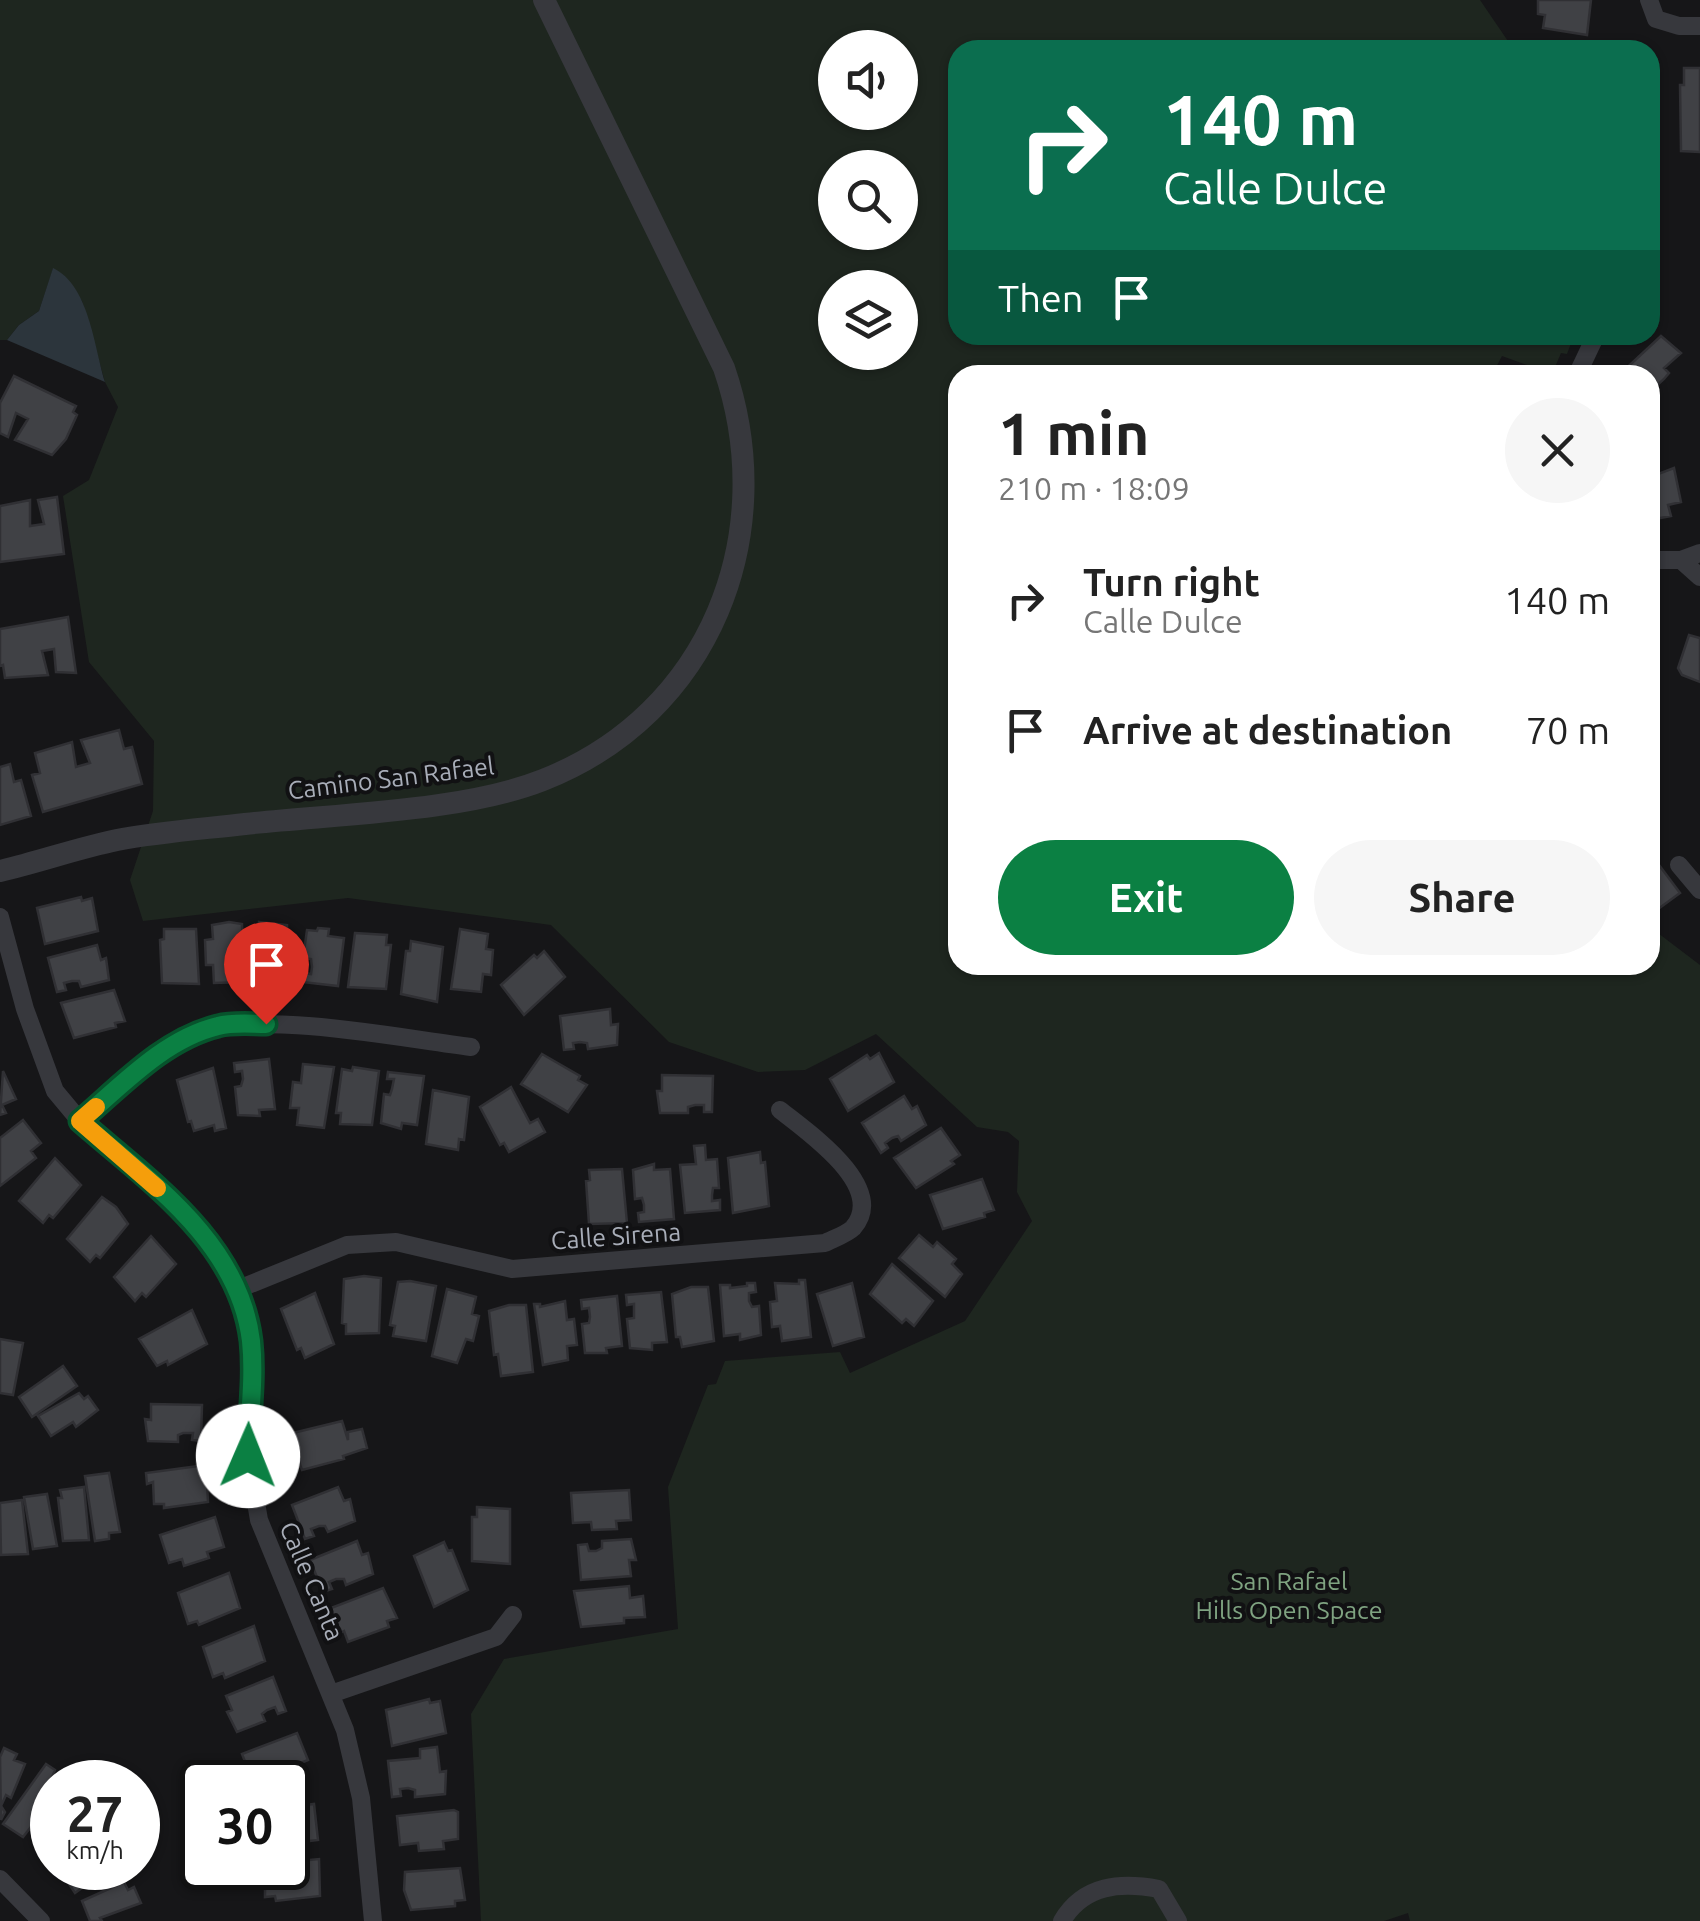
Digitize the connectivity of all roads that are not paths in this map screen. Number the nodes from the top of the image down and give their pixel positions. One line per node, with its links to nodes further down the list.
1 (544, 0): 9 (street, Camino San Rafael)
2 (1648, 0): 3 (street)
3 (1700, 26)
4 (1700, 553): 6 (street)
5 (1660, 560): 6 (street)
6 (1681, 560): 7 (street)
7 (1700, 577)
8 (1679, 865): 10 (street)
9 (0, 871)
10 (1700, 890)
11 (0, 917): 14 (street, Calle Canta)
12 (471, 1047): 14 (street)
13 (780, 1110): 15 (street, Calle Sirena)
14 (80, 1121): 15 (street, Calle Canta)
15 (236, 1290): 17 (street, Calle Canta)
16 (513, 1615): 17 (street)
17 (331, 1694): 20 (street, Calle Canta)
18 (0, 1879): 19 (street)
19 (41, 1921)
20 (373, 1921)
21 (1062, 1921): 22 (street)
22 (1178, 1921)

